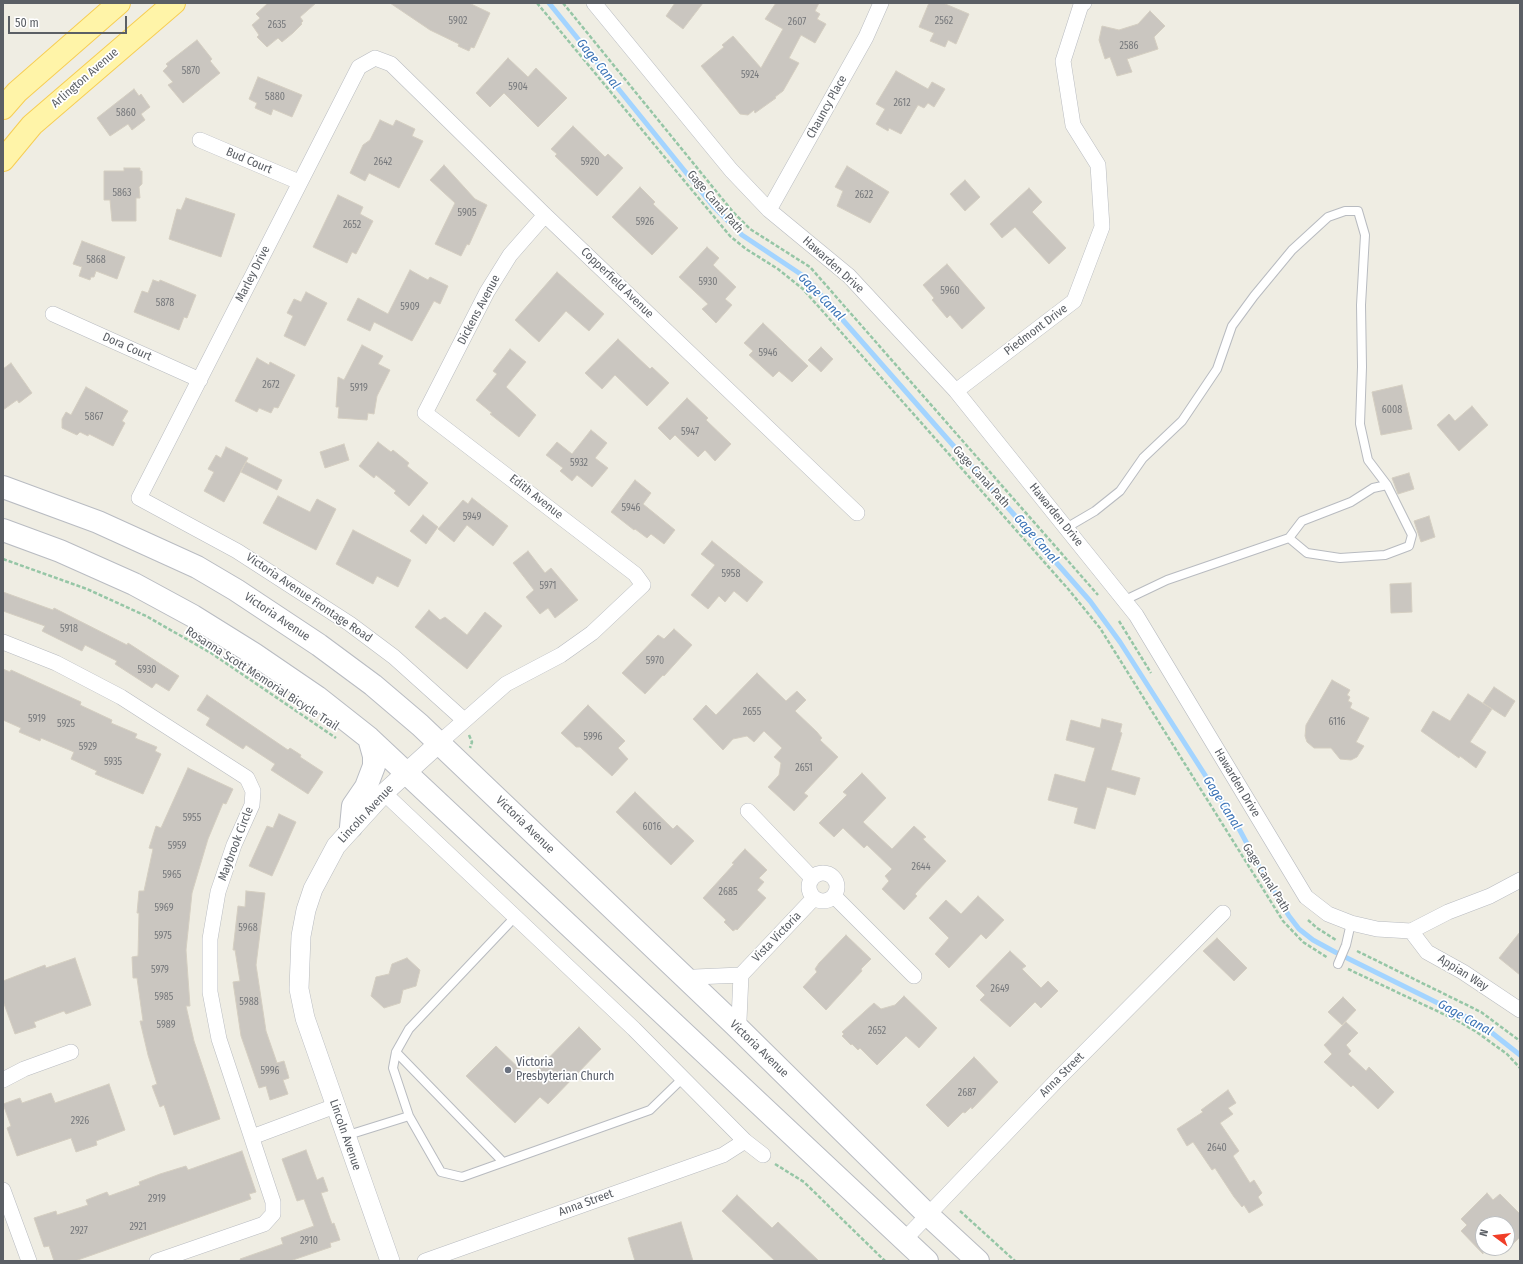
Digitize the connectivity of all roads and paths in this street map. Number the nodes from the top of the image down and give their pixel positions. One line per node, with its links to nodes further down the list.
1 (119, 3): 9 (main road)
2 (174, 3): 11 (main road, Arlington Avenue)
3 (537, 3): 51 (path, Gage Canal Path)
4 (563, 3): 28 (path, Gage Canal Path)
5 (594, 3): 13 (street, Hawarden Drive)
6 (882, 3): 13 (street, Chauncy Place)
7 (1084, 3): 17 (street, Piedmont Drive)
8 (375, 58): 12 (street, Marley Drive); 14 (street, Copperfield Avenue)
9 (3, 108)
10 (200, 140): 12 (street, Bud Court)
11 (3, 160)
12 (299, 182): 16 (street, Marley Drive)
13 (769, 210): 17 (street, Hawarden Drive)
14 (545, 215): 18 (street, Dickens Avenue); 22 (street, Copperfield Avenue)
15 (54, 314): 16 (street, Dora Court)
16 (200, 380): 21 (street, Marley Drive)
17 (956, 392): 23 (street, Hawarden Drive)
18 (426, 413): 27 (street, Edith Avenue)
19 (1387, 485): 23 (lane); 25 (lane); 25 (lane)
20 (3, 487): 36 (main road, Victoria Avenue)
21 (139, 498): 33 (street, Victoria Avenue Frontage Road)
22 (857, 513)
23 (1066, 528): 29 (street, Hawarden Drive)
24 (3, 530): 34 (main road)
25 (1289, 538): 29 (lane)
26 (3, 558): 35 (path, Rosanna Scott Memorial Bicycle Trail)
27 (643, 585): 33 (street, Lincoln Avenue)
28 (1102, 600)
29 (1125, 600): 48 (street, Hawarden Drive)
30 (1115, 616): 32 (path)
31 (3, 642): 66 (street, Maybrook Circle)
32 (1153, 676)
33 (464, 720): 36 (street, Lincoln Avenue)
34 (369, 738): 37 (main road); 40 (main road)
35 (338, 739)
36 (439, 743): 37 (street, Lincoln Avenue); 54 (main road, Victoria Avenue)
37 (407, 772): 38 (street, Lincoln Avenue); 73 (main road)
38 (384, 792): 40 (street, Lincoln Avenue); 46 (street)
39 (748, 811): 41 (street)
40 (351, 827): 63 (street, Lincoln Avenue)
41 (812, 878): 43 (street); 44 (street)
42 (1520, 880): 49 (street)
43 (835, 897): 44 (street); 53 (street)
44 (813, 899): 52 (street, Vista Victoria)
45 (1223, 913): 72 (street, Anna Street)
46 (515, 917): 59 (lane); 61 (street)
47 (1307, 919): 50 (path)
48 (1351, 923): 49 (street, Hawarden Drive); 50 (lane)
49 (1411, 931): 55 (street, Appian Way)
50 (1345, 948): 51 (lane); 57 (path)
51 (1338, 964): 60 (path, Gage Canal Path)
52 (741, 975): 54 (street); 56 (street)
53 (914, 976)
54 (688, 981): 56 (main road, Victoria Avenue)
55 (1520, 1010)
56 (735, 1025): 72 (main road, Victoria Avenue)
57 (1520, 1041)
58 (71, 1052): 62 (street)
59 (396, 1052): 64 (lane); 69 (lane)
60 (1520, 1068)
61 (683, 1078): 67 (street); 69 (lane)
62 (3, 1080)
63 (335, 1106): 65 (street, Lincoln Avenue); 66 (street)
64 (409, 1116): 65 (lane); 69 (lane)
65 (345, 1136): 76 (street, Lincoln Avenue)
66 (252, 1137): 75 (street, Maybrook Circle)
67 (745, 1141): 68 (street); 77 (street, Anna Street)
68 (763, 1155): 78 (path)
69 (503, 1162)
70 (3, 1190): 74 (street)
71 (960, 1211): 81 (path)
72 (927, 1214): 73 (street, Anna Street); 80 (main road, Victoria Avenue)
73 (904, 1240): 79 (main road)
74 (29, 1261)
75 (157, 1261)
76 (390, 1261)
77 (426, 1261)
78 (885, 1261)
79 (927, 1261)
80 (978, 1261)
81 (1015, 1261)

